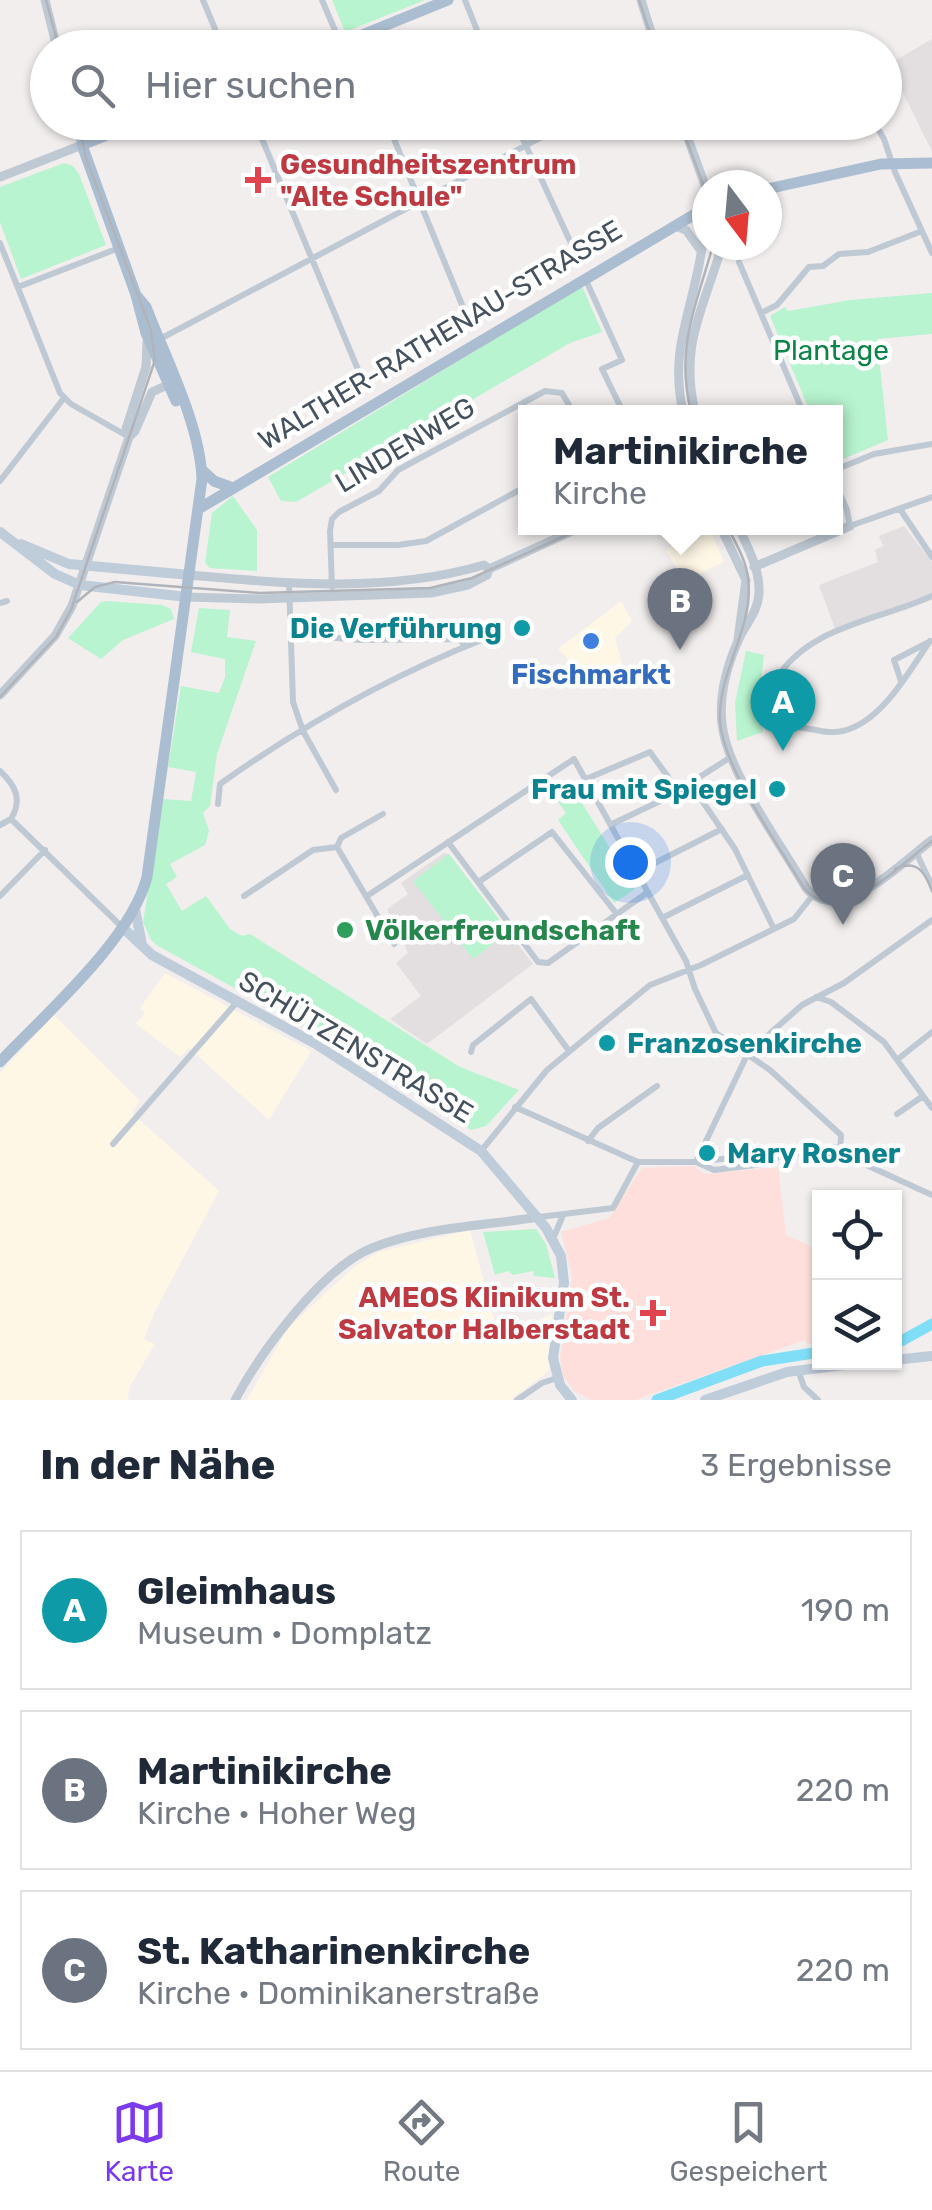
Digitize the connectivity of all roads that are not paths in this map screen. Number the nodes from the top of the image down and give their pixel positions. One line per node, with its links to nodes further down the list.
1 (45, 0): 7 (street)
2 (204, 0): 8 (street)
3 (322, 0): 9 (street)
4 (448, 0): 10 (main road)
5 (464, 0): 11 (street)
6 (640, 0): 12 (street)
7 (52, 30)
8 (216, 30)
9 (338, 30)
10 (378, 30)
11 (476, 30)
12 (650, 30)
13 (81, 140): 21 (street)
14 (95, 140): 21 (main road)
15 (262, 140): 37 (street)
16 (394, 140): 28 (street)
17 (522, 140): 22 (street)
18 (539, 140): 22 (street)
19 (689, 140): 25 (street)
20 (884, 140): 23 (street)
21 (82, 145): 26 (street); 34 (main road)
22 (525, 148): 28 (street); 35 (street)
23 (891, 163): 24 (main road); 27 (main road); 31 (street)
24 (932, 163)
25 (699, 170)
26 (0, 178)
27 (782, 187)
28 (420, 204): 37 (street); 44 (street)
29 (692, 216): 30 (main road, WALTHER-RATHENAU-STRASSE)
30 (672, 226): 32 (street); 41 (main road, WALTHER-RATHENAU-STRASSE)
31 (922, 231): 36 (street); 45 (street)
32 (692, 238)
33 (0, 243): 42 (street)
34 (119, 248): 42 (street); 43 (main road)
35 (576, 252)
36 (932, 253)
37 (312, 260): 47 (street); 48 (street)
38 (699, 260): 54 (street)
39 (717, 260): 55 (street)
40 (739, 262): 45 (street)
41 (585, 278): 53 (street); 63 (main road, WALTHER-RATHENAU-STRASSE)
42 (18, 287): 50 (street)
43 (136, 295): 46 (main road); 47 (main road)
44 (465, 312)
45 (760, 313): 56 (street)
46 (146, 333): 49 (main road); 58 (street)
47 (158, 340): 49 (main road)
48 (359, 372)
49 (172, 383): 58 (street); 61 (main road)
50 (64, 398): 58 (street); 62 (street)
51 (520, 405): 52 (street, LINDENWEG)
52 (569, 405)
53 (619, 405)
54 (682, 405)
55 (693, 405)
56 (801, 405)
57 (518, 406): 77 (street, LINDENWEG)
58 (130, 438): 79 (street)
59 (932, 444): 60 (street)
60 (843, 467)
61 (202, 470): 63 (main road); 67 (main road)
62 (0, 481)
63 (233, 488): 67 (main road, WALTHER-RATHENAU-STRASSE)
64 (518, 491): 77 (street)
65 (932, 497): 68 (street)
66 (843, 501): 69 (street)
67 (200, 508): 82 (main road)
68 (900, 509): 69 (street); 78 (street)
69 (850, 526): 70 (street)
70 (843, 529)
71 (0, 532): 76 (main road)
72 (563, 535): 85 (street)
73 (724, 535): 81 (street)
74 (741, 535): 80 (street)
75 (829, 535): 80 (street)
76 (14, 543): 79 (main road); 84 (main road)
77 (331, 545): 85 (street, LINDENWEG)
78 (932, 557)
79 (86, 567): 82 (main road); 84 (street)
80 (756, 567): 81 (street); 91 (street)
81 (742, 572): 91 (street)
82 (190, 575): 83 (street); 86 (main road)
83 (289, 582): 85 (street); 88 (street)
84 (80, 585): 86 (main road); 95 (street)
85 (332, 589): 88 (street)
86 (188, 596): 88 (street); 123 (main road)
87 (932, 596): 94 (street)
88 (288, 598): 89 (street)
89 (291, 634): 93 (street); 96 (street)
90 (488, 637): 93 (street)
91 (738, 641): 97 (street)
92 (931, 641): 94 (street); 94 (street)
93 (464, 647): 96 (street)
94 (901, 682)
95 (0, 695)
96 (303, 731): 101 (street); 103 (street)
97 (731, 757): 100 (street); 119 (street)
98 (0, 770): 105 (street)
99 (586, 780): 102 (street); 106 (street); 110 (street)
100 (690, 782): 102 (street); 108 (street)
101 (336, 790)
102 (680, 792): 106 (street)
103 (218, 804)
104 (383, 814): 111 (street)
105 (11, 818): 107 (street); 112 (street)
106 (612, 824): 114 (street)
107 (0, 825)
108 (722, 829): 114 (street); 115 (street)
109 (932, 840): 113 (street)
110 (448, 842): 116 (street); 122 (street)
111 (337, 846): 121 (street); 122 (street)
112 (45, 850): 120 (street); 127 (street)
113 (916, 852): 117 (street); 119 (street)
114 (636, 872): 118 (street)
115 (748, 875): 125 (street); 128 (street)
116 (480, 881): 124 (street); 124 (street)
117 (932, 886)
118 (648, 892): 124 (street); 125 (street)
119 (812, 895): 128 (street)
120 (0, 896)
121 (244, 896)
122 (367, 896): 129 (street)
123 (135, 909): 127 (main road); 130 (main road)
124 (616, 913)
125 (662, 918): 131 (street)
126 (932, 920): 132 (street)
127 (122, 927): 130 (main road, SCHÜTZENSTRASSE); 139 (main road)
128 (774, 930): 131 (street)
129 (394, 944)
130 (145, 950): 133 (main road, SCHÜTZENSTRASSE)
131 (689, 969): 135 (street); 137 (street)
132 (816, 997): 137 (street); 138 (street)
133 (237, 1002): 147 (street); 148 (main road, SCHÜTZENSTRASSE)
134 (932, 1032): 138 (street)
135 (569, 1051): 136 (street); 143 (street)
136 (471, 1052)
137 (748, 1053): 149 (street); 151 (street)
138 (898, 1059): 141 (street)
139 (0, 1062)
140 (657, 1086): 146 (street)
141 (923, 1096): 142 (street); 144 (street)
142 (911, 1104): 144 (street); 145 (street)
143 (515, 1107): 146 (street); 148 (street)
144 (931, 1107)
145 (897, 1114)
146 (588, 1141): 150 (street)
147 (113, 1144)
148 (481, 1151): 154 (main road, SCHÜTZENSTRASSE)
149 (840, 1153): 151 (street); 152 (street)
150 (638, 1162): 151 (street); 153 (street)
151 (696, 1162)
152 (932, 1194)
153 (564, 1214): 154 (street); 155 (street)
154 (538, 1218): 155 (main road, SCHÜTZENSTRASSE); 161 (street)
155 (553, 1239): 160 (main road, SCHÜTZENSTRASSE)
156 (932, 1356): 157 (main road)
157 (902, 1359)
158 (812, 1368): 159 (main road)
159 (798, 1370): 164 (main road); 165 (street)
160 (557, 1378): 162 (street); 163 (main road)
161 (235, 1400)
162 (517, 1400)
163 (572, 1400)
164 (705, 1400)
165 (818, 1400)

